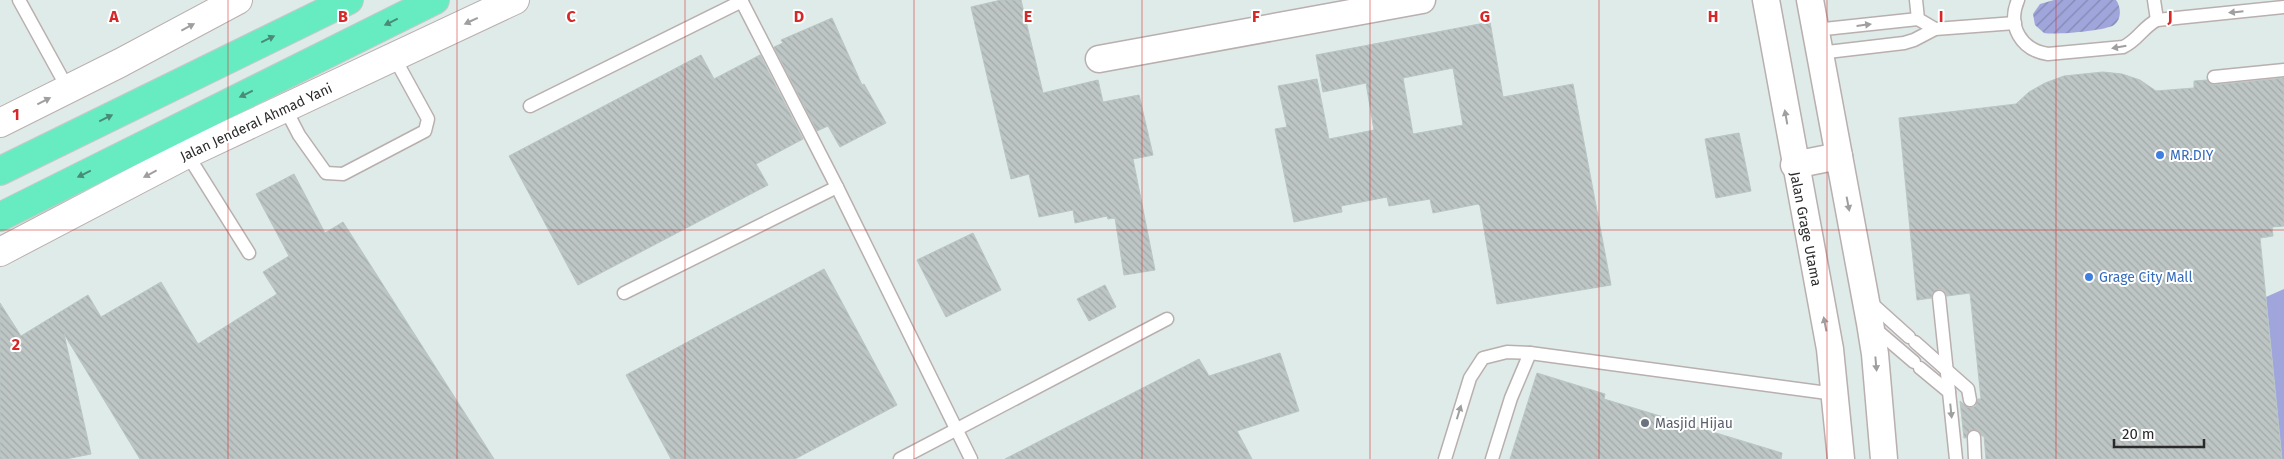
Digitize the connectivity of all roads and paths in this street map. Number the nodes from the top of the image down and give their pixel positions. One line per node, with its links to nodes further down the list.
1 (19, 0): 23 (lane)
2 (238, 0): 23 (street, one-way to 2)
3 (349, 0): 30 (highway, one-way to 3)
4 (435, 0): 32 (highway, Jalan Jenderal Ahmad Yani, one-way to 32)
5 (515, 0): 19 (street, Jalan Jenderal Ahmad Yani, one-way to 19)
6 (1422, 0): 20 (street)
7 (1766, 0): 29 (street, Jalan Grage Utama, one-way to 7)
8 (1810, 0): 18 (street)
9 (1916, 0): 14 (lane)
10 (2018, 0): 16 (lane)
11 (2154, 0): 15 (lane)
12 (742, 1): 24 (lane); 31 (lane)
13 (2284, 6): 15 (lane, one-way to 15)
14 (1918, 19): 17 (lane); 18 (lane, one-way to 14)
15 (2157, 20): 16 (lane, one-way to 16)
16 (2015, 23): 17 (lane)
17 (1935, 28): 18 (lane)
18 (1817, 41): 28 (street)
19 (394, 57): 25 (street, Jalan Jenderal Ahmad Yani); 25 (lane)
20 (1099, 59)
21 (2284, 70): 22 (lane)
22 (2214, 77)
23 (68, 89): 26 (street, one-way to 23)
24 (530, 106)
25 (285, 108): 27 (street, Jalan Jenderal Ahmad Yani)
26 (0, 123)
27 (188, 154): 33 (street, Jalan Jenderal Ahmad Yani, one-way to 33); 34 (lane)
28 (1839, 156): 29 (street); 37 (street, one-way to 37)
29 (1794, 165): 43 (street, Jalan Grage Utama, one-way to 29)
30 (0, 171)
31 (837, 187): 35 (lane); 45 (lane)
32 (0, 217)
33 (0, 252)
34 (249, 254)
35 (624, 293)
36 (1939, 297): 41 (lane)
37 (1865, 298): 39 (street); 41 (lane)
38 (1167, 319): 45 (lane)
39 (1870, 323): 42 (lane); 52 (street, one-way to 52)
40 (1530, 353): 43 (lane); 49 (lane, one-way to 40); 50 (lane)
41 (1947, 370): 42 (lane); 44 (lane)
42 (1949, 392): 53 (lane, one-way to 53)
43 (1835, 394): 51 (street, Jalan Grage Utama)
44 (1970, 400)
45 (956, 430): 47 (lane); 48 (lane)
46 (1974, 437): 54 (lane)
47 (900, 459)
48 (971, 459)
49 (1445, 459)
50 (1492, 459)
51 (1841, 459)
52 (1884, 459)
53 (1956, 459)
54 (1975, 459)

